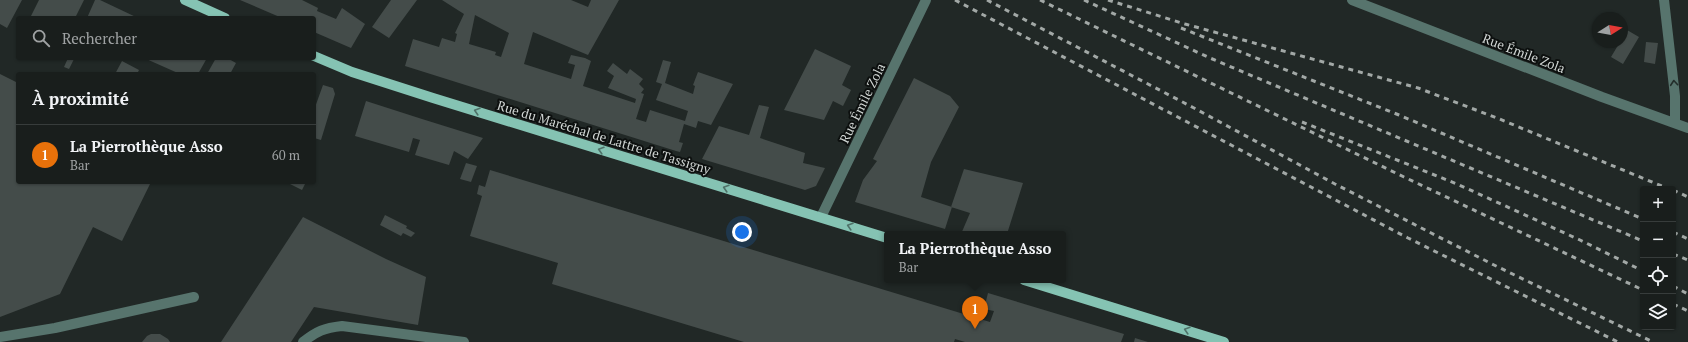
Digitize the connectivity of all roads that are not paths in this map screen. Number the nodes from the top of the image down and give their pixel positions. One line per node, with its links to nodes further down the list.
1 (185, 0): 5 (main road)
2 (1352, 0): 7 (street, Rue Émile Zola)
3 (1664, 0): 7 (street, one-way to 3)
4 (924, 4): 9 (street, Rue Émile Zola)
5 (220, 16)
6 (316, 57): 9 (main road, Rue du Maréchal de Lattre de Tassigny, one-way to 6)
7 (1674, 122): 8 (street, Rue Émile Zola)
8 (1688, 128)
9 (822, 217): 10 (main road, Rue du Maréchal de Lattre de Tassigny, one-way to 9)
10 (884, 237)
11 (1034, 283): 16 (main road, one-way to 11)
12 (194, 297): 13 (street)
13 (0, 336)
14 (303, 342): 15 (street)
15 (464, 342)
16 (1224, 342)

